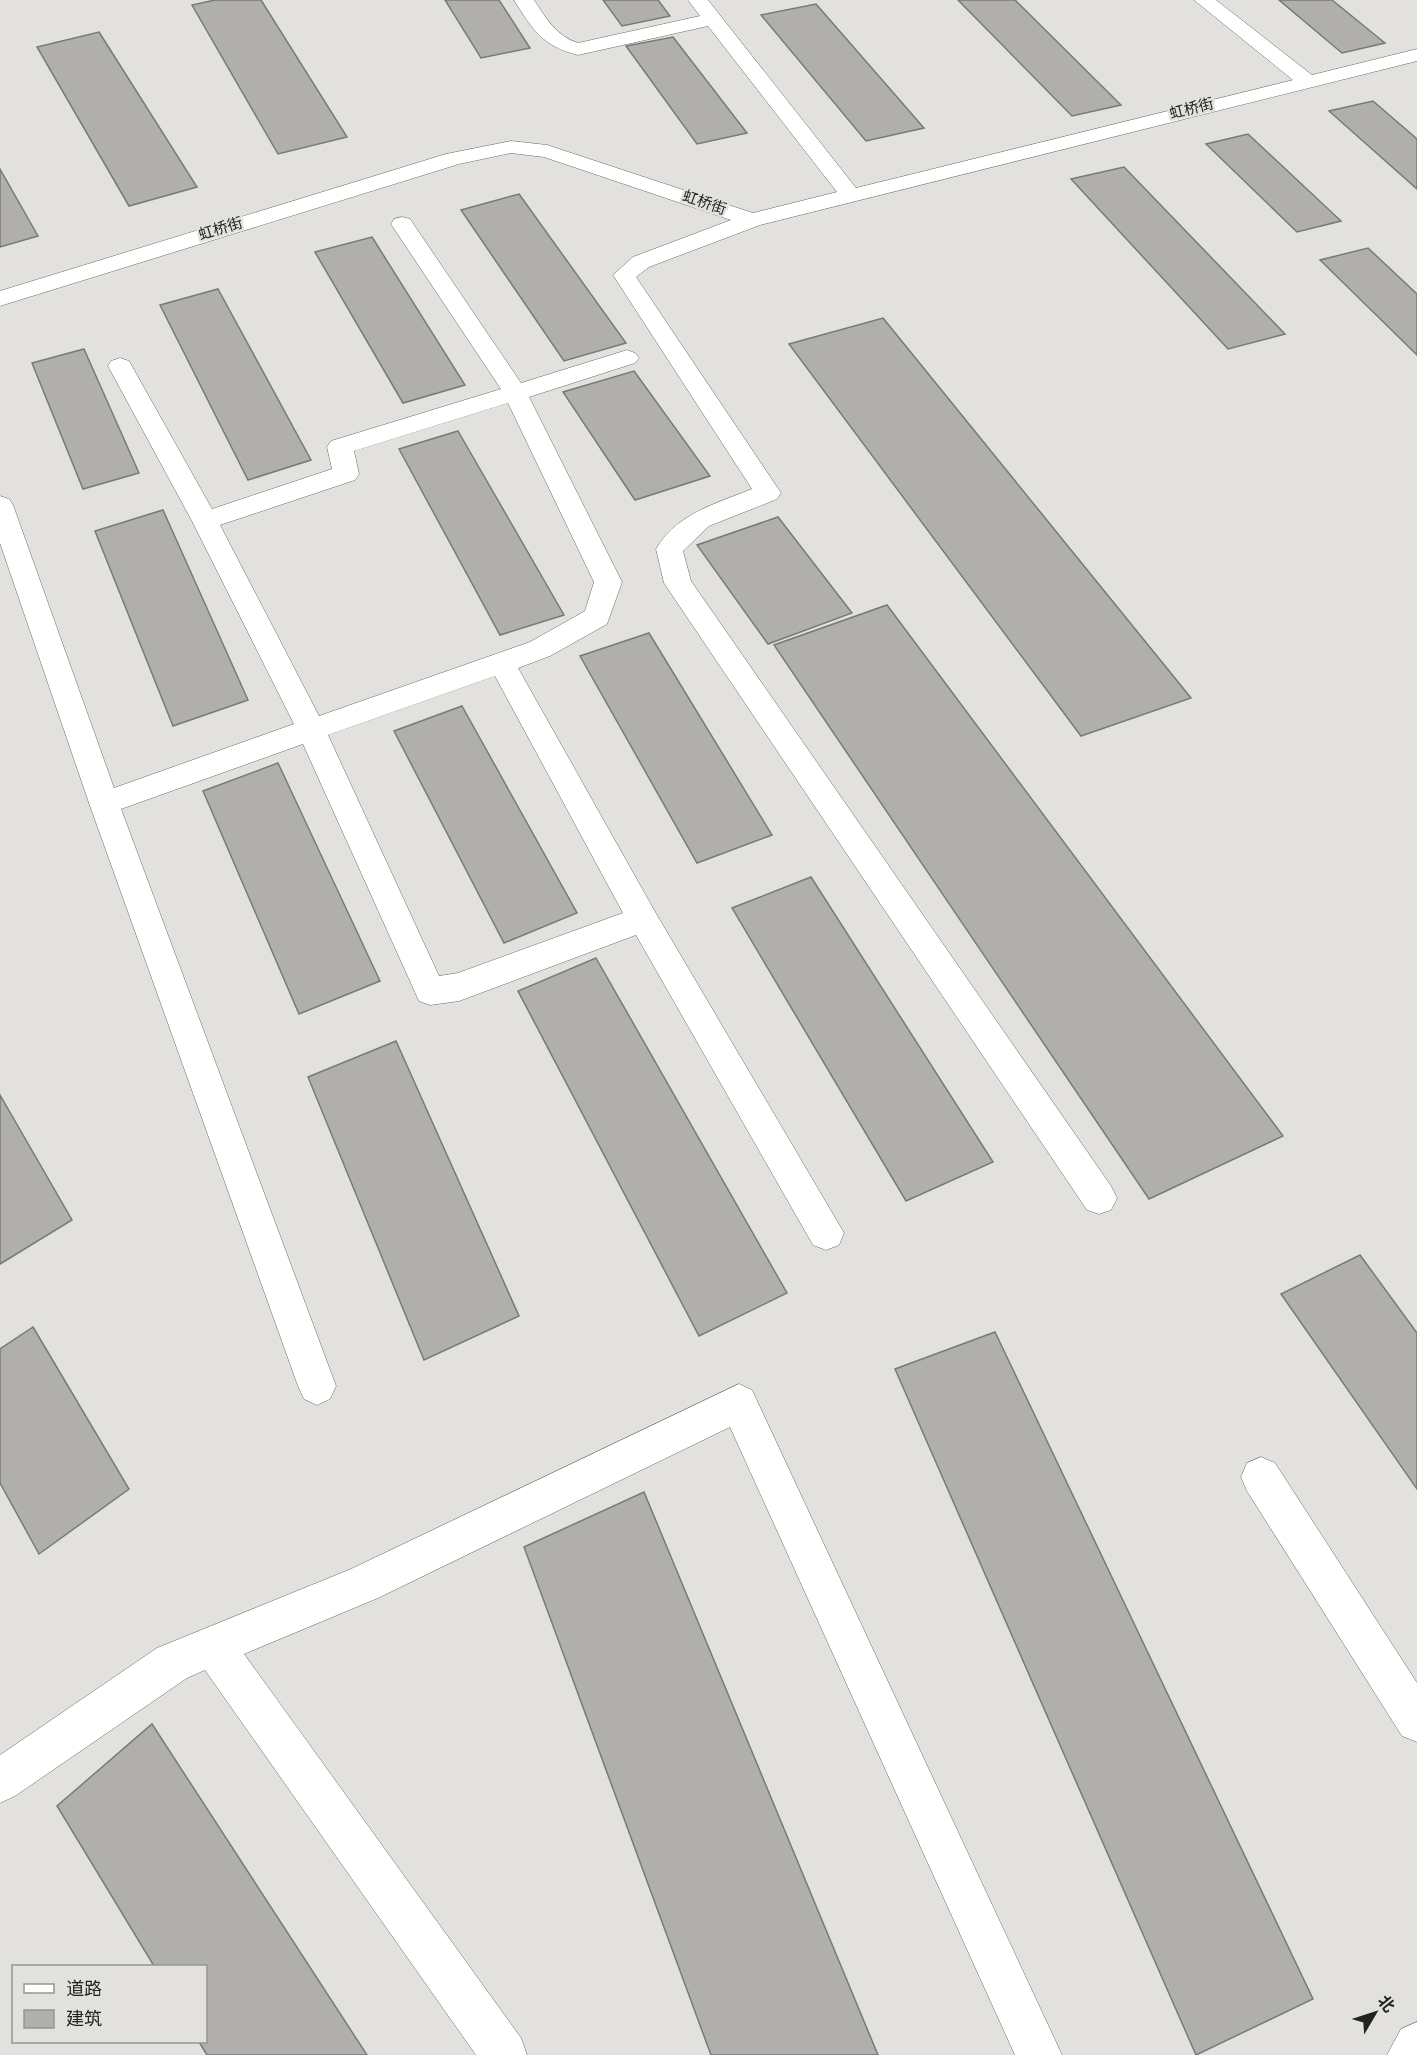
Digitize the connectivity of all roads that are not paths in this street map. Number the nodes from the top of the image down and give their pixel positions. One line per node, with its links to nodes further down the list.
1 (524, 0): 4 (street)
2 (699, 0): 4 (street)
3 (1204, 0): 6 (street)
4 (714, 19): 7 (street)
5 (1417, 54): 6 (street, 虹桥街)
6 (1307, 81): 7 (street, 虹桥街)
7 (851, 196): 8 (street, 虹桥街)
8 (752, 220): 10 (street, 虹桥街); 20 (street)
9 (402, 224): 13 (street)
10 (0, 298)
11 (627, 358): 13 (street)
12 (120, 366): 15 (street)
13 (515, 393): 15 (street); 16 (street)
14 (0, 505): 18 (street)
15 (205, 521): 17 (street)
16 (501, 662): 17 (street); 19 (street)
17 (311, 729): 18 (street); 19 (street)
18 (104, 803): 22 (street)
19 (644, 919): 21 (street)
20 (1099, 1198)
21 (826, 1233)
22 (317, 1386)
23 (1261, 1477): 25 (street)
24 (213, 1646): 26 (street); 28 (street); 29 (street)
25 (1417, 1721)
26 (0, 1781)
27 (1417, 2045): 30 (street)
28 (504, 2055)
29 (1039, 2055)
30 (1410, 2055)

